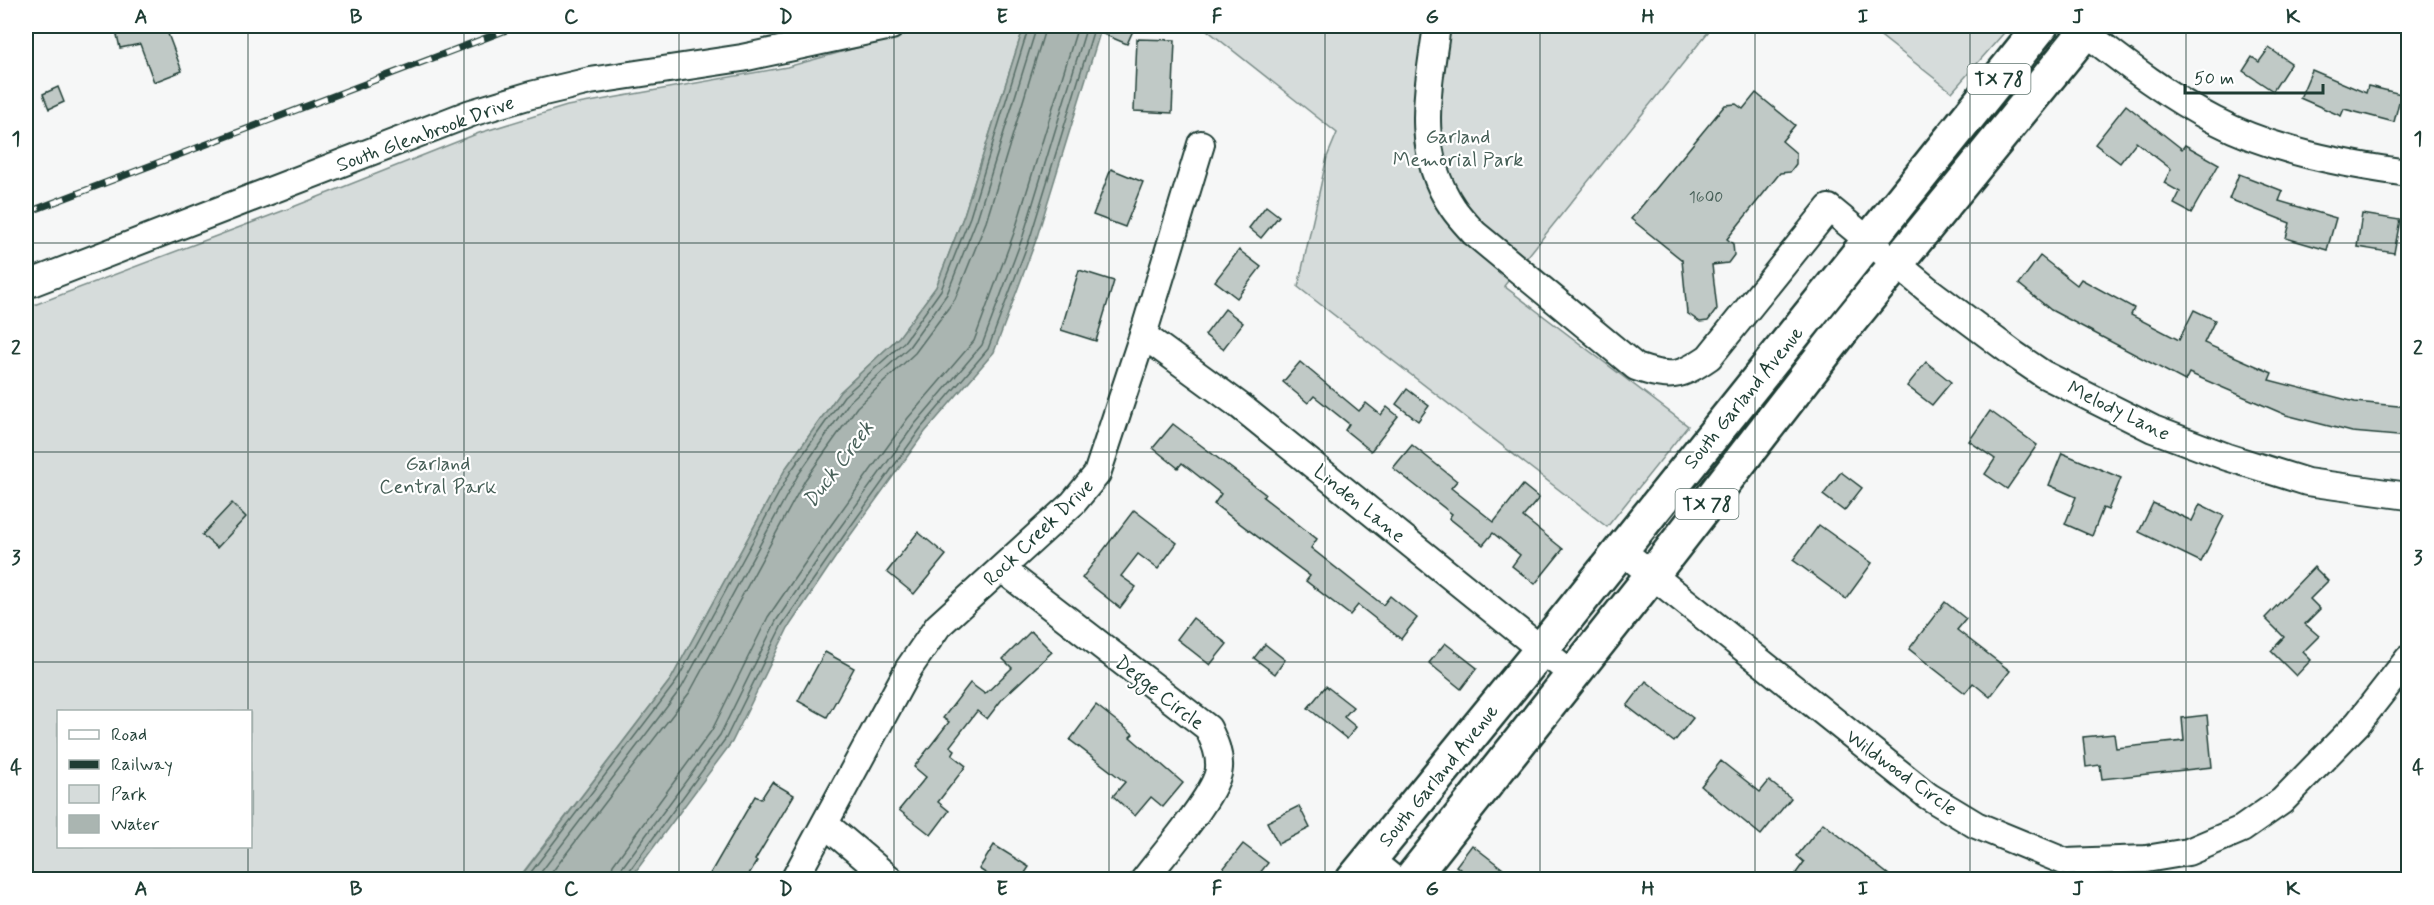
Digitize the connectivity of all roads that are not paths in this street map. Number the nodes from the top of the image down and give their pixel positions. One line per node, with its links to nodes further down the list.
1 (891, 26): 5 (street, South Glenbrook Drive)
2 (1437, 26): 8 (street, Melody Lane)
3 (2041, 26): 8 (main road, South Garland Avenue / TX 78)
4 (2084, 27): 7 (street); 9 (main road, South Garland Avenue / TX 78)
5 (849, 31): 10 (street, South Glenbrook Drive)
6 (1201, 144): 11 (street, Rock Creek Drive)
7 (2409, 173)
8 (1868, 241): 9 (street, Melody Lane); 13 (main road, South Garland Avenue / TX 78)
9 (1896, 263): 12 (street, Melody Lane); 15 (main road, South Garland Avenue / TX 78)
10 (26, 285)
11 (1143, 335): 14 (street, Rock Creek Drive); 16 (street, Linden Lane)
12 (2409, 496)
13 (1621, 550): 15 (street, Wildwood Circle); 16 (main road, South Garland Avenue / TX 78)
14 (1002, 569): 19 (street, Rock Creek Drive); 23 (street, Degge Circle)
15 (1652, 575): 17 (street, Wildwood Circle); 18 (main road, South Garland Avenue / TX 78)
16 (1541, 650): 18 (street, Linden Lane); 20 (main road, South Garland Avenue / TX 78)
17 (2409, 659)
18 (1574, 675): 25 (main road, South Garland Avenue / TX 78)
19 (825, 824): 21 (street, Rock Creek Drive); 22 (street)
20 (1361, 869): 24 (street)
21 (794, 879)
22 (891, 879)
23 (1144, 879)
24 (1395, 879)
25 (1410, 879)

